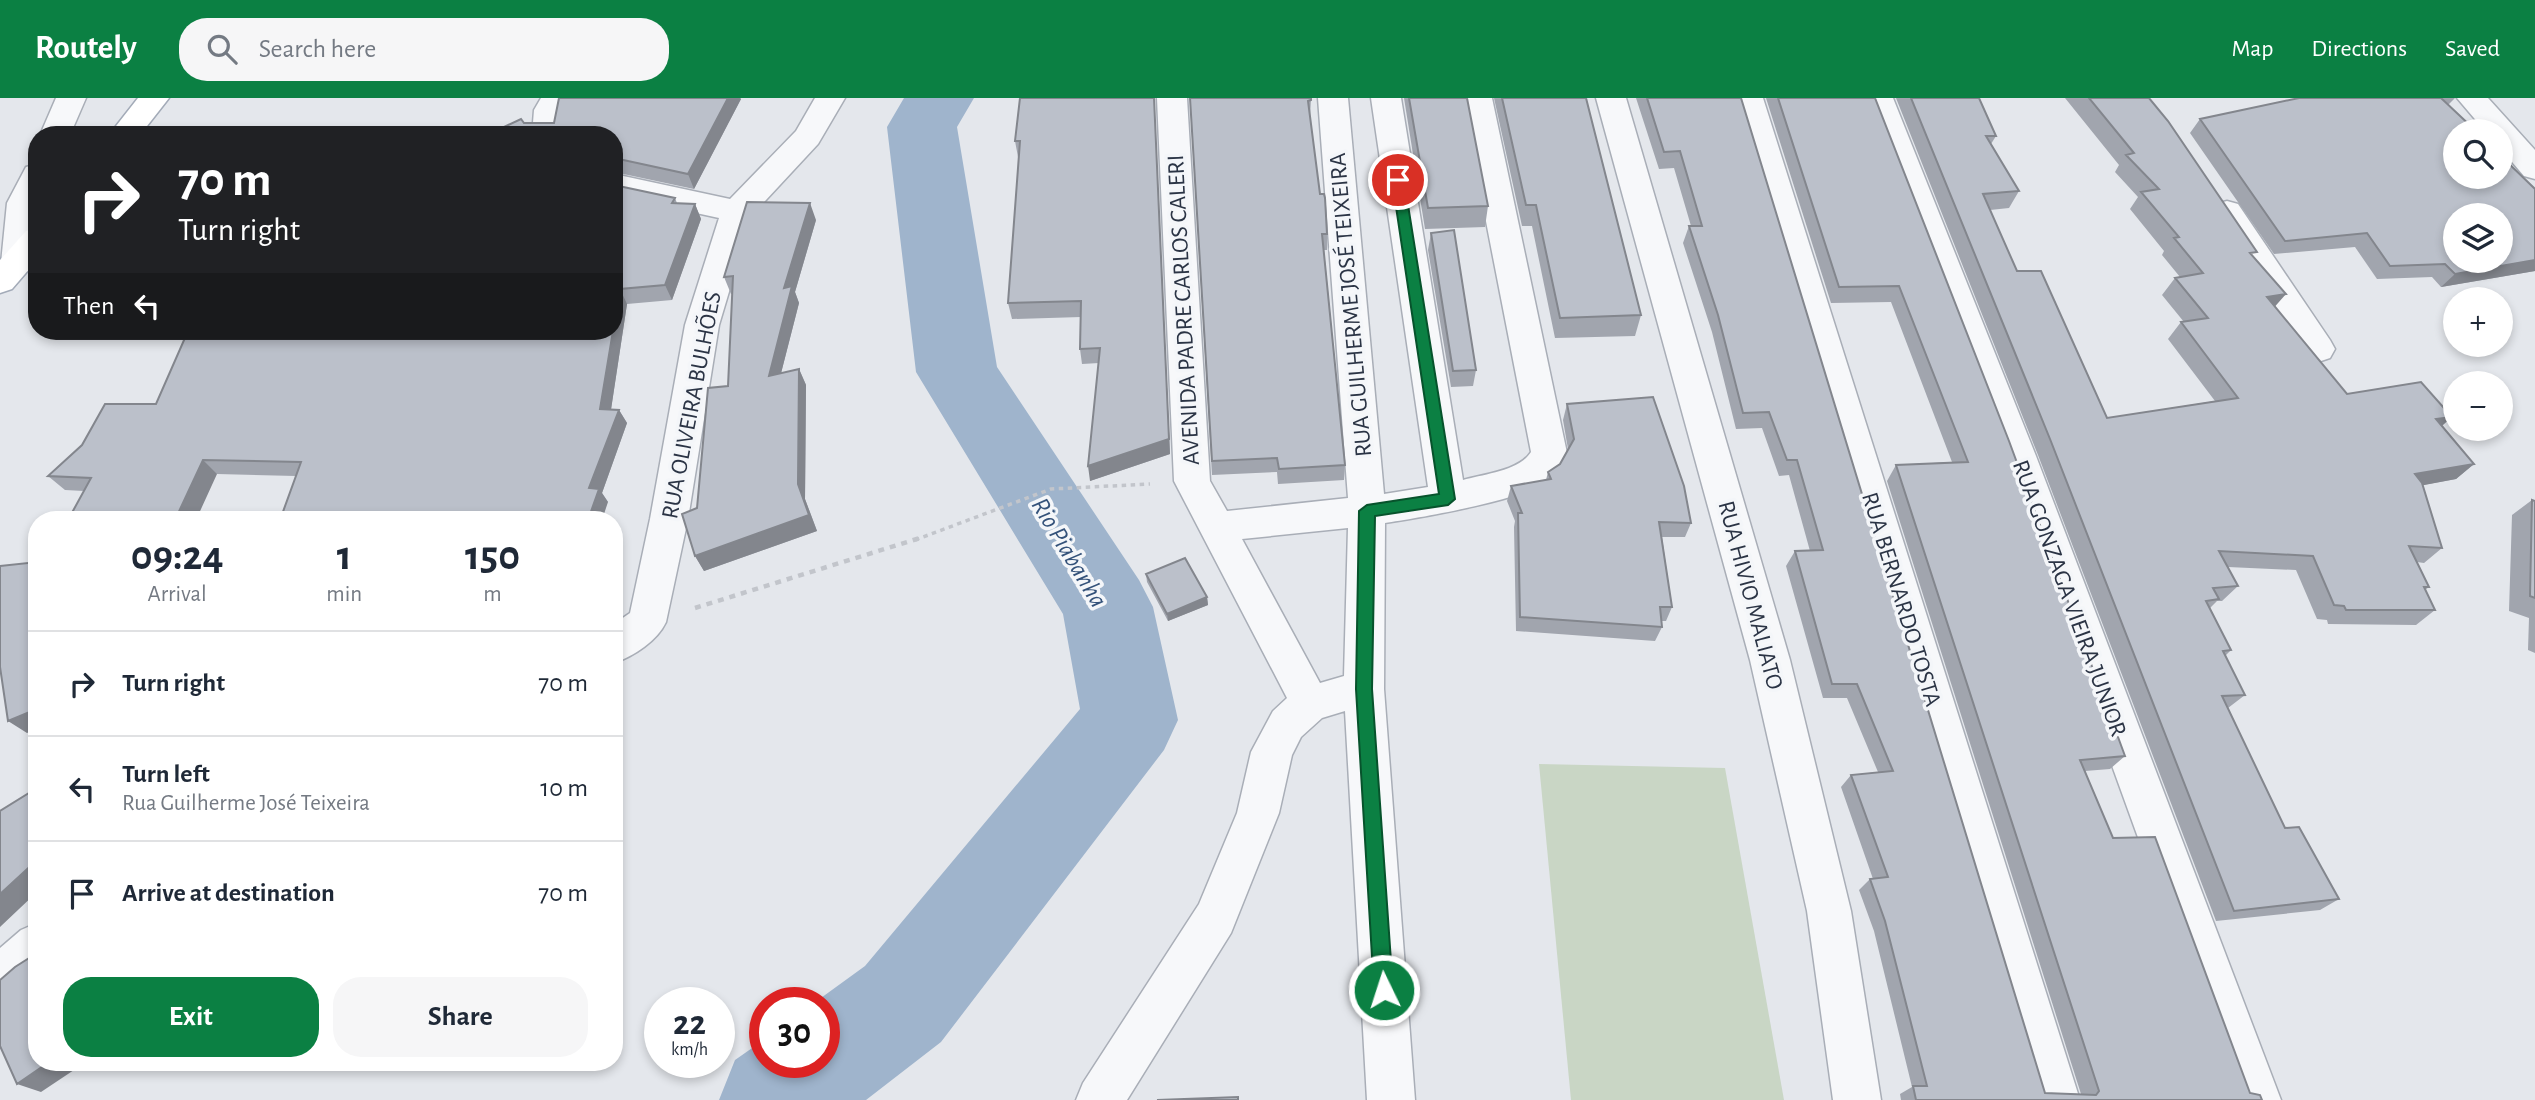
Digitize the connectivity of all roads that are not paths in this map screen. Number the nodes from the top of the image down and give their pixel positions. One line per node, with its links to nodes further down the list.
1 (71, 98): 13 (street)
2 (154, 98): 14 (main road)
3 (556, 98): 15 (street)
4 (830, 98): 20 (street, RUA OLIVEIRA BULHÕES)
5 (1172, 98): 25 (street, AVENIDA PADRE CARLOS CALERI)
6 (1333, 98): 24 (street, RUA GUILHERME JOSÉ TEIXEIRA)
7 (1386, 98): 23 (street)
8 (1477, 98): 23 (street)
9 (1611, 98): 33 (street, RUA HIVIO MALIATO)
10 (1748, 98): 34 (street, RUA BERNARDO TOSTA)
11 (1878, 98): 35 (street, RUA GONZAGA VIEIRA JUNIOR)
12 (2472, 98): 16 (street)
13 (59, 126)
14 (131, 126)
15 (548, 126)
16 (2535, 169)
17 (623, 186): 20 (street)
18 (2211, 189): 22 (street)
19 (28, 193): 21 (street)
20 (737, 211): 26 (street, RUA OLIVEIRA BULHÕES)
21 (18, 261)
22 (2318, 349)
23 (1448, 499): 24 (street)
24 (1367, 511): 25 (street); 27 (street, RUA GUILHERME JOSÉ TEIXEIRA)
25 (1215, 527): 28 (street, AVENIDA PADRE CARLOS CALERI)
26 (623, 639)
27 (1364, 689): 28 (street); 32 (street, RUA GUILHERME JOSÉ TEIXEIRA)
28 (1310, 703): 31 (street)
29 (28, 953): 30 (street)
30 (0, 977)
31 (1100, 1100)
32 (1391, 1100)
33 (1857, 1100)
34 (2056, 1100)
35 (2257, 1100)

